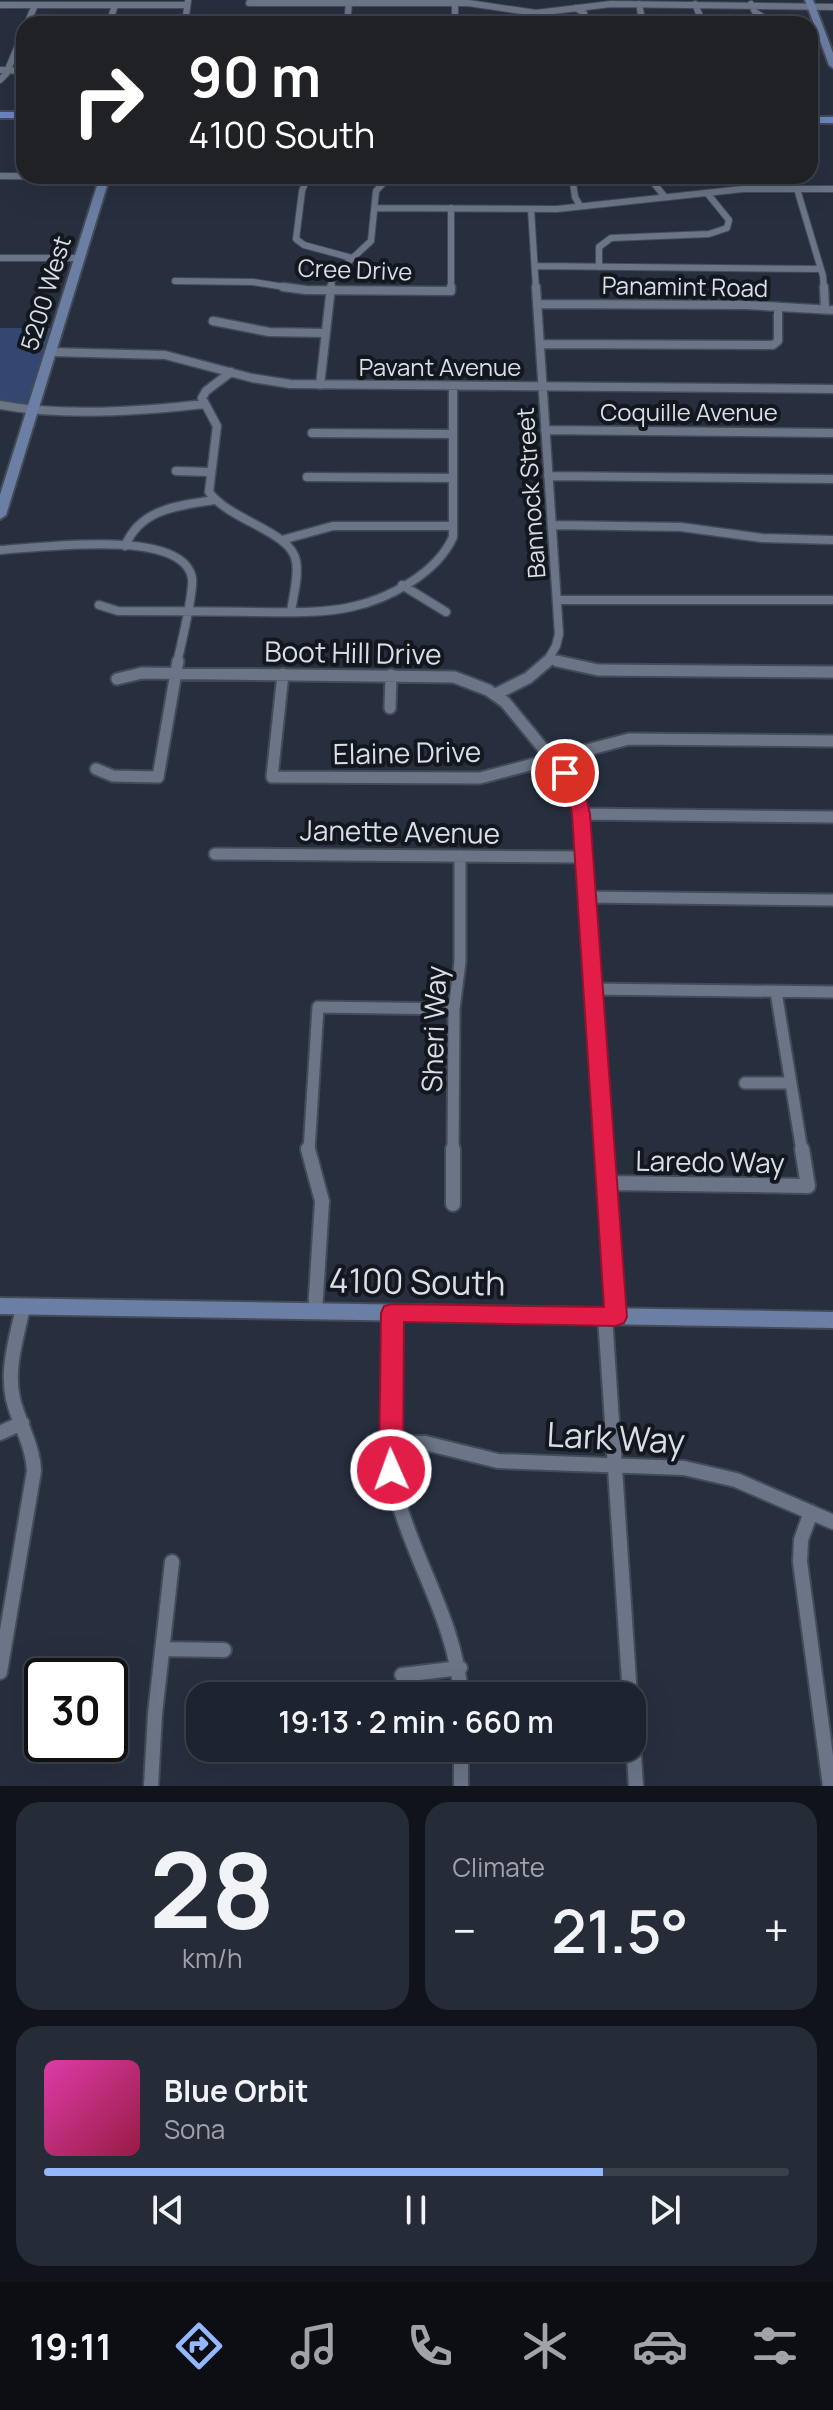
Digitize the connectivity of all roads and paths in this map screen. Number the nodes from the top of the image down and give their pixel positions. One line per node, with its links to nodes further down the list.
1 (505, 0): 14 (street)
2 (292, 2): 4 (street); 5 (street)
3 (188, 3): 13 (street)
4 (249, 3)
5 (349, 3): 6 (street); 20 (street)
6 (455, 3): 14 (street); 21 (street)
7 (810, 3): 10 (street); 15 (street)
8 (639, 4): 9 (street); 16 (street); 24 (street)
9 (695, 4): 10 (street); 25 (street)
10 (751, 4): 26 (street)
11 (0, 5): 12 (street)
12 (35, 5): 13 (street); 18 (street)
13 (115, 5): 19 (street)
14 (496, 7): 17 (street)
15 (833, 7)
16 (576, 8): 17 (street); 23 (street)
17 (530, 12): 22 (street)
18 (30, 16)
19 (112, 16)
20 (348, 16)
21 (455, 16)
22 (528, 16)
23 (585, 16)
24 (641, 16)
25 (700, 16)
26 (761, 16)
27 (818, 25): 29 (street)
28 (16, 47): 30 (street)
29 (833, 65)
30 (4, 70): 31 (street)
31 (0, 80)
32 (102, 184): 46 (street, 5200 West)
33 (305, 184): 47 (street)
34 (381, 184): 42 (street)
35 (573, 184): 41 (street)
36 (654, 184): 40 (street)
37 (797, 189): 38 (street); 39 (street); 50 (street)
38 (833, 189)
39 (707, 193): 40 (street); 49 (street)
40 (665, 197): 41 (street)
41 (580, 206): 44 (street)
42 (375, 208): 43 (street); 47 (street)
43 (451, 208): 44 (street); 52 (street, Cree Drive)
44 (531, 209): 48 (street, Bannock Street)
45 (0, 258): 46 (street)
46 (79, 258): 59 (street, 5200 West)
47 (352, 258): 52 (street)
48 (535, 266): 49 (street); 53 (street, Bannock Street)
49 (599, 267): 50 (street)
50 (821, 269): 55 (street)
51 (175, 281): 52 (street, Cree Drive)
52 (330, 290): 57 (street)
53 (537, 304): 54 (street, Panamint Road); 58 (street, Bannock Street)
54 (778, 307): 55 (street, Panamint Road); 58 (street)
55 (829, 310)
56 (213, 321): 57 (street)
57 (325, 333): 61 (street)
58 (540, 344): 63 (street, Bannock Street)
59 (50, 352): 60 (street, Pavant Avenue); 67 (street, 5200 West)
60 (231, 372): 61 (street, Pavant Avenue); 65 (street)
61 (320, 385): 62 (street, Pavant Avenue)
62 (453, 386): 63 (street, Pavant Avenue); 71 (street)
63 (542, 386): 64 (street, Pavant Avenue); 68 (street, Bannock Street)
64 (833, 389)
65 (205, 404): 67 (street); 73 (street)
66 (0, 405): 67 (street)
67 (33, 409): 79 (street, 5200 West)
68 (545, 430): 70 (street, Coquille Avenue); 74 (street, Bannock Street)
69 (312, 433): 71 (street)
70 (833, 433)
71 (453, 434): 76 (street)
72 (176, 471): 73 (street)
73 (210, 472): 78 (street)
74 (548, 476): 77 (street); 80 (street, Bannock Street)
75 (307, 477): 76 (street)
76 (453, 478): 81 (street)
77 (833, 479)
78 (214, 500): 82 (street); 84 (street)
79 (0, 515)
80 (553, 525): 83 (street); 87 (street, Bannock Street)
81 (453, 526): 82 (street); 86 (street)
82 (282, 540): 91 (street)
83 (833, 540)
84 (125, 546): 85 (street); 90 (street)
85 (0, 550)
86 (402, 585): 91 (street); 92 (street)
87 (559, 600): 88 (street); 93 (street, Bannock Street)
88 (833, 600)
89 (99, 605): 90 (street)
90 (187, 611): 91 (street); 95 (street)
91 (291, 612)
92 (446, 612)
93 (551, 660): 94 (street); 99 (street)
94 (833, 672)
95 (176, 673): 96 (street, Boot Hill Drive); 98 (street, Boot Hill Drive); 103 (street)
96 (283, 674): 97 (street, Boot Hill Drive); 102 (street, Elaine Drive)
97 (391, 675): 99 (street, Boot Hill Drive); 100 (street)
98 (117, 679)
99 (496, 694): 102 (street, Boot Hill Drive)
100 (390, 708)
101 (833, 741): 102 (street, Elaine Drive)
102 (553, 758): 104 (street, Boot Hill Drive)
103 (96, 769)
104 (581, 814): 105 (street); 108 (street, Boot Hill Drive)
105 (833, 817)
106 (215, 854): 107 (street, Janette Avenue)
107 (460, 856): 108 (street, Janette Avenue); 114 (street, Sheri Way)
108 (584, 857): 109 (street, Boot Hill Drive)
109 (587, 897): 110 (street); 111 (street, Boot Hill Drive)
110 (833, 900)
111 (593, 989): 112 (street); 117 (street, Boot Hill Drive)
112 (776, 992): 113 (street); 116 (street, Laredo Way)
113 (833, 992)
114 (454, 1009): 118 (street, Sheri Way); 121 (street)
115 (745, 1083): 116 (street)
116 (791, 1083): 117 (street, Laredo Way)
117 (606, 1183): 123 (street, Boot Hill Drive)
118 (453, 1204)
119 (0, 1306): 120 (street, 4100 South)
120 (23, 1307): 121 (street, 4100 South); 125 (street)
121 (315, 1312): 122 (street, 4100 South)
122 (392, 1313): 123 (street, 4100 South); 127 (street)
123 (610, 1316): 124 (street, 4100 South); 128 (street, Boot Hill Drive)
124 (833, 1320)
125 (22, 1423): 126 (street); 132 (street)
126 (0, 1433)
127 (389, 1443): 128 (street, Lark Way); 135 (street)
128 (615, 1464): 129 (street, Lark Way); 139 (street, Boot Hill Drive)
129 (811, 1512): 130 (street, Lark Way); 145 (street)
130 (833, 1522)
131 (172, 1562): 133 (street)
132 (3, 1636): 136 (street)
133 (162, 1649): 134 (street); 142 (street)
134 (224, 1650)
135 (460, 1668): 137 (street); 138 (street)
136 (0, 1672)
137 (402, 1675)
138 (460, 1682)
139 (629, 1682)
140 (461, 1762): 143 (street)
141 (634, 1762): 144 (street)
142 (151, 1786)
143 (461, 1786)
144 (636, 1786)
145 (830, 1786)

